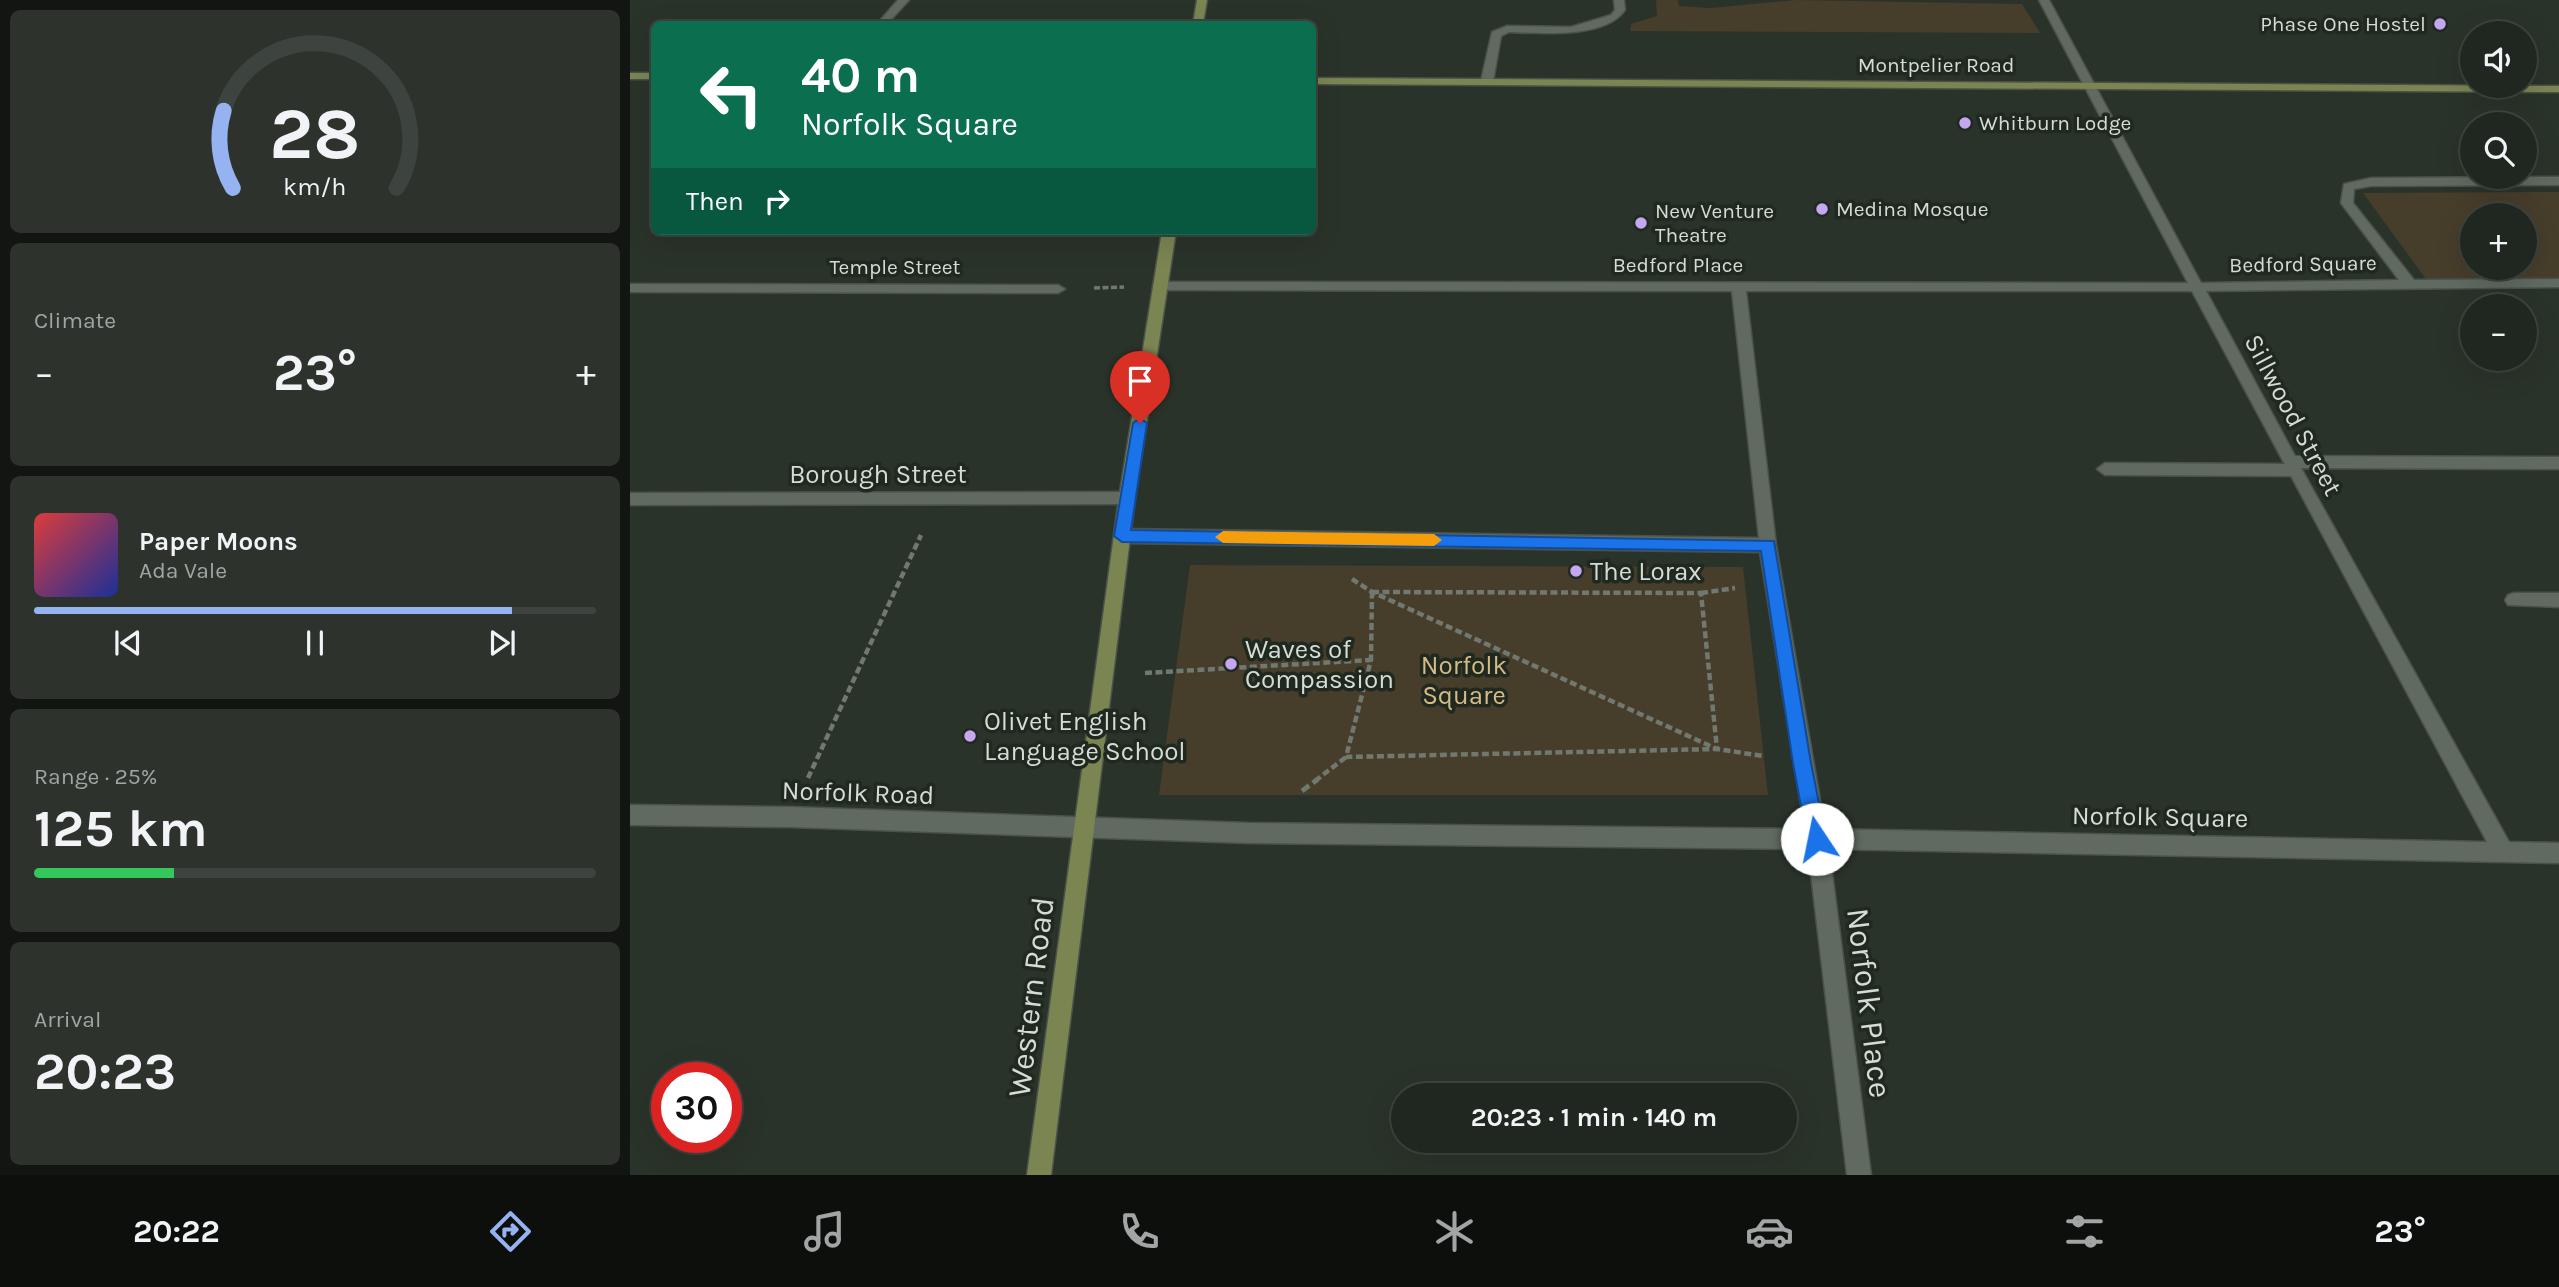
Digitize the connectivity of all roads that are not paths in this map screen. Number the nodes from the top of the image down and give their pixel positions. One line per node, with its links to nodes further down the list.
1 (904, 0): 5 (street)
2 (1202, 0): 6 (main road)
3 (1619, 0): 10 (street)
4 (2044, 0): 11 (street, Sillwood Street)
5 (886, 21)
6 (1198, 21)
7 (630, 76): 8 (main road)
8 (651, 76)
9 (1316, 81): 10 (main road, Montpelier Road)
10 (1487, 81): 11 (main road, Montpelier Road)
11 (2087, 85): 12 (main road, Montpelier Road); 19 (street, Sillwood Street)
12 (2559, 89)
13 (2559, 181): 16 (street, Bedford Square)
14 (1168, 235): 17 (main road)
15 (2559, 283): 16 (street, Bedford Square)
16 (2410, 284): 19 (street, Bedford Square)
17 (1160, 286): 18 (street, Bedford Place); 25 (main road)
18 (1738, 286): 19 (street, Bedford Place); 28 (street)
19 (2196, 287): 23 (street, Sillwood Street)
20 (630, 288): 21 (street, Temple Street)
21 (1058, 289)
22 (2559, 463): 23 (street)
23 (2292, 466): 24 (street); 34 (street, Sillwood Street)
24 (2105, 469)
25 (1127, 498): 26 (street, Borough Street); 27 (main road)
26 (630, 499)
27 (1122, 536): 28 (street); 32 (main road)
28 (1768, 545): 33 (street)
29 (2514, 600): 30 (street)
30 (2559, 600)
31 (630, 816): 32 (street, Norfolk Road)
32 (1084, 827): 33 (street, Norfolk Square); 36 (main road, Western Road)
33 (1817, 839): 34 (street, Norfolk Square); 37 (street, Norfolk Place)
34 (2503, 851): 35 (street, Norfolk Square)
35 (2559, 853)
36 (1040, 1175)
37 (1859, 1175)

